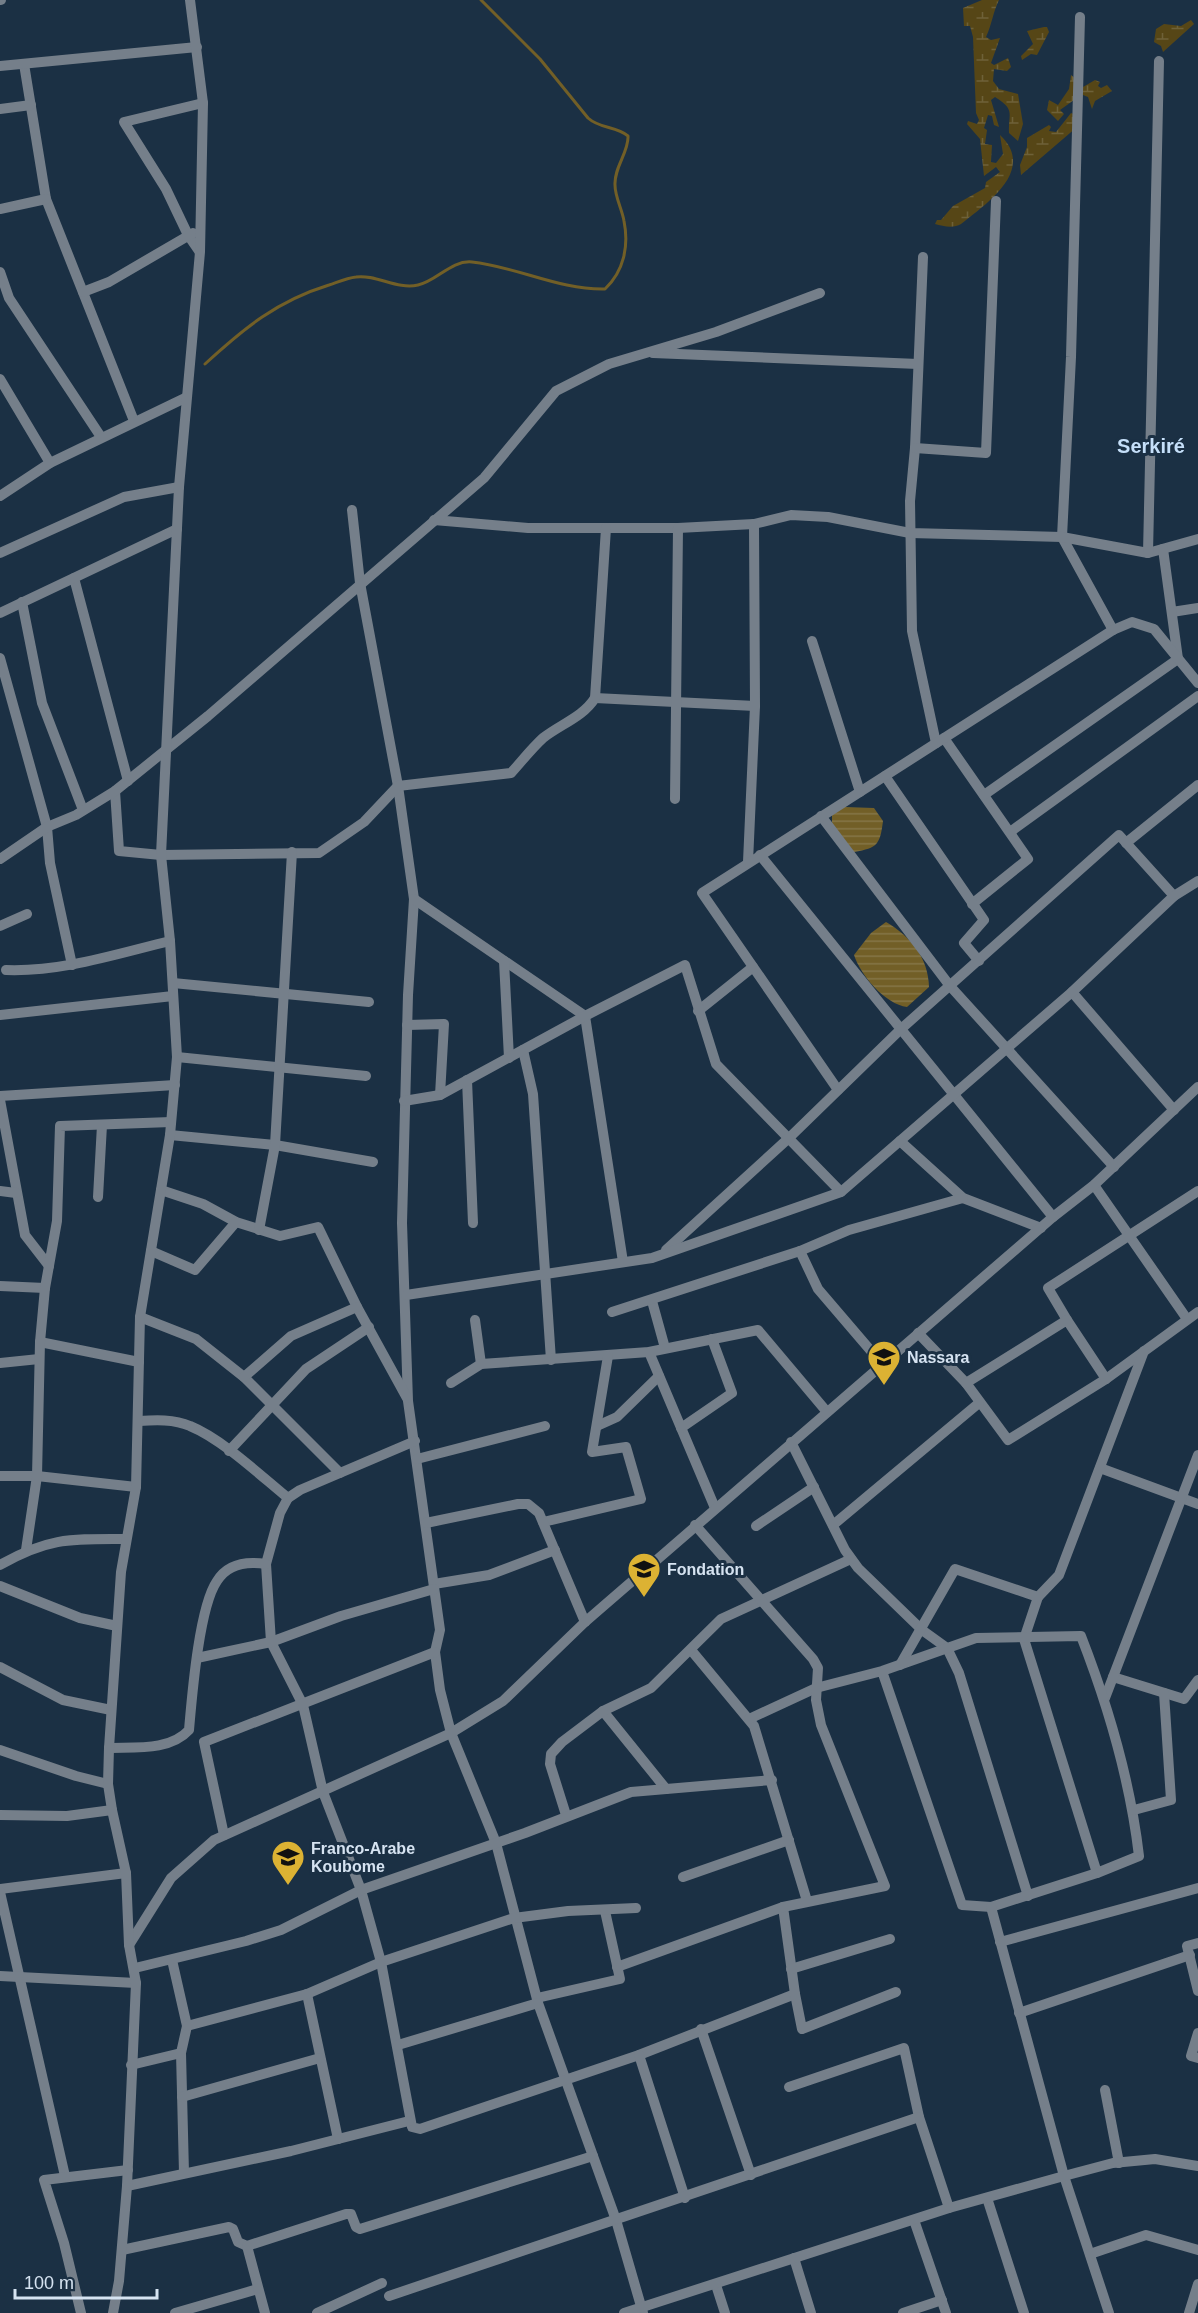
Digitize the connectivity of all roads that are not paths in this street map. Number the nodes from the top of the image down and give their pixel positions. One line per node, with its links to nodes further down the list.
1 (190, 0): 3 (street)
2 (1080, 17): 37 (street)
3 (197, 47): 5 (street); 7 (street)
4 (1160, 61): 40 (street)
5 (24, 64): 6 (street); 8 (street)
6 (0, 66)
7 (203, 103): 13 (street); 14 (street)
8 (31, 105): 9 (street); 10 (street)
9 (0, 109)
10 (46, 199): 12 (street); 18 (street)
11 (996, 201): 26 (street)
12 (0, 209)
13 (199, 229): 14 (street); 15 (street)
14 (188, 235): 15 (street); 18 (street)
15 (200, 252): 23 (street)
16 (923, 257): 21 (street)
17 (0, 272): 25 (street)
18 (82, 292): 24 (street)
19 (820, 293): 20 (street)
20 (644, 353): 21 (street); 31 (street)
21 (918, 364): 26 (street)
22 (0, 379): 27 (street)
23 (185, 398): 24 (street); 28 (street)
24 (134, 420): 25 (street)
25 (101, 437): 27 (street)
26 (915, 448): 36 (street)
27 (50, 463): 29 (street)
28 (179, 486): 35 (street); 41 (street)
29 (0, 496)
30 (352, 510): 43 (street)
31 (434, 520): 33 (street); 43 (street)
32 (754, 524): 34 (street); 36 (street); 56 (street)
33 (606, 528): 34 (street); 54 (street)
34 (678, 528): 55 (street)
35 (177, 529): 42 (street); 58 (street)
36 (910, 533): 37 (street); 57 (street)
37 (1062, 537): 40 (street); 48 (street)
38 (1198, 539): 39 (street)
39 (1163, 549): 40 (street); 46 (street)
40 (1148, 553)
41 (0, 554)
42 (74, 578): 44 (street); 60 (street)
43 (360, 583): 58 (street); 62 (street)
44 (22, 602): 47 (street); 67 (street)
45 (1198, 608): 46 (street)
46 (1172, 612): 51 (street)
47 (0, 613)
48 (1113, 630): 51 (street); 57 (street)
49 (812, 641): 64 (street)
50 (0, 658): 69 (street)
51 (1178, 659): 52 (street); 65 (street)
52 (1198, 683)
53 (1198, 696): 70 (street)
54 (595, 698): 55 (street); 62 (street)
55 (676, 702): 56 (street); 66 (street)
56 (755, 706): 76 (street)
57 (940, 741): 59 (street); 65 (street)
58 (167, 750): 60 (street); 73 (street)
59 (885, 776): 64 (street); 80 (street)
60 (128, 781): 63 (street)
61 (1198, 784): 71 (street)
62 (398, 786): 72 (street); 79 (street)
63 (116, 791): 67 (street); 73 (street)
64 (860, 792): 68 (street)
65 (984, 795): 70 (street)
66 (675, 799)
67 (83, 810): 69 (street)
68 (821, 816): 74 (street); 90 (street)
69 (47, 828): 75 (street); 86 (street)
70 (1010, 832): 80 (street)
71 (1126, 843): 78 (street); 85 (street)
72 (292, 852): 73 (street); 92 (street)
73 (161, 855): 83 (street)
74 (760, 855): 76 (street); 99 (street)
75 (0, 859)
76 (748, 862): 87 (street)
77 (1198, 881): 78 (street)
78 (1174, 896): 91 (street)
79 (414, 899): 84 (street); 98 (street)
80 (972, 904): 85 (street)
81 (27, 914): 82 (street)
82 (0, 926)
83 (170, 941): 86 (street); 89 (street)
84 (504, 961): 97 (street); 103 (street)
85 (979, 961): 90 (street)
86 (72, 964): 88 (street)
87 (753, 967): 95 (street); 108 (street)
88 (6, 970)
89 (173, 983): 92 (street); 93 (street)
90 (950, 986): 99 (street); 100 (street)
91 (1072, 992): 100 (street); 114 (street)
92 (284, 994): 94 (street); 104 (street)
93 (173, 996): 96 (street); 102 (street)
94 (369, 1002)
95 (698, 1011): 97 (street); 118 (street)
96 (0, 1015)
97 (585, 1016): 101 (street); 140 (street)
98 (407, 1025): 111 (street); 113 (street)
99 (901, 1029): 108 (street); 110 (street)
100 (1008, 1048): 110 (street); 122 (street)
101 (523, 1050): 103 (street); 142 (street)
102 (177, 1058): 104 (street); 107 (street)
103 (509, 1058): 106 (street)
104 (280, 1067): 105 (street); 120 (street)
105 (366, 1076)
106 (467, 1080): 111 (street); 133 (street)
107 (175, 1085): 112 (street); 115 (street)
108 (838, 1090): 118 (street)
109 (1196, 1091): 114 (street)
110 (953, 1094): 119 (street); 131 (street)
111 (440, 1095): 113 (street)
112 (0, 1098): 128 (street)
113 (404, 1101): 145 (street)
114 (1174, 1110): 122 (street)
115 (171, 1122): 116 (street); 117 (street)
116 (102, 1125): 129 (street); 141 (street)
117 (170, 1136): 120 (street); 124 (street)
118 (790, 1137): 127 (street); 139 (street)
119 (900, 1141): 127 (street); 130 (street)
120 (275, 1145): 121 (street); 135 (street)
121 (373, 1162)
122 (1114, 1167): 123 (street)
123 (1094, 1185): 131 (street); 136 (street)
124 (161, 1190): 132 (street); 137 (street)
125 (0, 1191): 128 (street)
126 (1198, 1191): 136 (street)
127 (841, 1192): 139 (street)
128 (16, 1193): 141 (street)
129 (98, 1197)
130 (963, 1198): 134 (street); 138 (street)
131 (1053, 1217): 134 (street)
132 (236, 1222): 135 (street); 137 (street)
133 (473, 1223)
134 (1041, 1228): 155 (street)
135 (259, 1230): 147 (street)
136 (1128, 1234): 151 (street); 153 (street)
137 (151, 1251): 150 (street)
138 (800, 1251): 146 (street); 167 (street)
139 (661, 1255): 140 (street)
140 (623, 1262): 142 (street)
141 (49, 1266): 144 (street)
142 (544, 1274): 145 (street); 163 (street)
143 (0, 1286): 144 (street)
144 (45, 1288): 157 (street)
145 (406, 1295): 173 (street)
146 (652, 1300): 148 (street); 158 (street)
147 (357, 1307): 154 (street); 169 (street)
148 (612, 1312)
149 (1198, 1312): 151 (street)
150 (140, 1317): 164 (street); 169 (street)
151 (1187, 1319): 159 (street)
152 (476, 1320): 166 (street)
153 (1067, 1320): 170 (street); 172 (street)
154 (369, 1327): 173 (street); 175 (street)
155 (918, 1333): 167 (street); 172 (street)
156 (712, 1339): 158 (street); 176 (street); 180 (street)
157 (40, 1341): 162 (street); 164 (street)
158 (665, 1348): 160 (street)
159 (1145, 1350): 170 (street); 186 (street)
160 (649, 1352): 161 (street); 168 (street)
161 (608, 1356): 163 (street); 179 (street)
162 (39, 1359): 165 (street); 189 (street)
163 (551, 1360): 166 (street)
164 (139, 1362): 177 (street)
165 (0, 1363)
166 (481, 1364): 171 (street)
167 (883, 1365): 176 (street)
168 (659, 1376): 179 (street); 180 (street)
169 (244, 1377): 175 (street)
170 (1106, 1378): 174 (street)
171 (451, 1383)
172 (966, 1383): 174 (street)
173 (408, 1401): 181 (street)
174 (979, 1403): 199 (street)
175 (270, 1405): 183 (street); 187 (street)
176 (827, 1412): 182 (street)
177 (139, 1421): 183 (street); 190 (street)
178 (545, 1426): 185 (street)
179 (597, 1426): 196 (street)
180 (681, 1428): 195 (street)
181 (415, 1441): 185 (street); 187 (street)
182 (791, 1442): 191 (street); 195 (street)
183 (229, 1451): 192 (street)
184 (1198, 1455): 193 (street)
185 (417, 1460): 197 (street)
186 (1100, 1468): 193 (street); 209 (street)
187 (340, 1473): 192 (street)
188 (0, 1476): 189 (street)
189 (37, 1476): 190 (street); 202 (street)
190 (136, 1487): 201 (street)
191 (814, 1487): 199 (street); 200 (street)
192 (288, 1498): 205 (street)
193 (1182, 1498): 194 (street); 223 (street)
194 (1198, 1504)
195 (715, 1508): 198 (street)
196 (543, 1522): 197 (street); 203 (street)
197 (426, 1523): 208 (street)
198 (695, 1525): 210 (street); 211 (street)
199 (833, 1525): 204 (street)
200 (756, 1526)
201 (126, 1539): 202 (street); 212 (street)
202 (26, 1550): 206 (street)
203 (555, 1550): 208 (street); 211 (street)
204 (851, 1558): 210 (street); 213 (street)
205 (266, 1564): 215 (street); 219 (street)
206 (0, 1565)
207 (0, 1586): 212 (street)
208 (434, 1586): 215 (street); 218 (street)
209 (1038, 1597): 213 (street); 214 (street)
210 (763, 1601): 217 (street); 225 (street)
211 (585, 1622): 232 (street)
212 (117, 1626): 229 (street)
213 (922, 1630): 216 (street); 220 (street)
214 (1024, 1639): 216 (street); 227 (street); 247 (street)
215 (270, 1642): 219 (street); 228 (street)
216 (946, 1648): 220 (street); 252 (street)
217 (691, 1650): 230 (street); 231 (street)
218 (435, 1652): 228 (street); 232 (street)
219 (197, 1658): 233 (street)
220 (900, 1665): 222 (street)
221 (0, 1667): 229 (street)
222 (882, 1671): 225 (street); 255 (street)
223 (1113, 1677): 226 (street); 227 (street)
224 (1198, 1680): 226 (street)
225 (816, 1688): 231 (street); 253 (street)
226 (1164, 1693): 240 (street)
227 (1105, 1698): 240 (street)
228 (303, 1705): 238 (street); 243 (street)
229 (111, 1710): 233 (street)
230 (603, 1711): 237 (street); 242 (street)
231 (749, 1719): 235 (street)
232 (451, 1733): 238 (street); 245 (street)
233 (109, 1748): 236 (street)
234 (0, 1750): 236 (street)
235 (772, 1780): 237 (street); 244 (street)
236 (108, 1784): 239 (street)
237 (666, 1789): 242 (street)
238 (323, 1792): 243 (street); 250 (street)
239 (111, 1810): 241 (street); 246 (street)
240 (1134, 1810): 247 (street)
241 (0, 1815)
242 (566, 1815): 245 (street)
243 (224, 1834): 262 (street)
244 (789, 1840): 248 (street); 253 (street)
245 (496, 1843): 250 (street); 258 (street)
246 (126, 1873): 251 (street); 262 (street)
247 (1096, 1874): 252 (street)
248 (683, 1877)
249 (1198, 1888): 260 (street)
250 (361, 1890): 264 (street); 265 (street)
251 (0, 1891): 270 (street)
252 (1028, 1896): 255 (street)
253 (807, 1902): 254 (street)
254 (783, 1907): 266 (street); 268 (street)
255 (991, 1907): 260 (street)
256 (636, 1908): 257 (street)
257 (605, 1911): 258 (street); 266 (street)
258 (514, 1918): 265 (street); 276 (street)
259 (890, 1939): 268 (street)
260 (1000, 1942): 277 (street)
261 (1198, 1943): 263 (street)
262 (129, 1945): 267 (street)
263 (1190, 1955): 272 (street); 277 (street)
264 (172, 1960): 267 (street); 278 (street)
265 (381, 1962): 274 (street); 281 (street)
266 (617, 1967): 276 (street)
267 (135, 1968): 271 (street)
268 (791, 1969): 275 (street)
269 (0, 1976): 270 (street)
270 (21, 1976): 271 (street); 300 (street)
271 (136, 1983): 286 (street)
272 (1198, 1991)
273 (896, 1992): 275 (street)
274 (307, 1994): 278 (street); 284 (street)
275 (795, 1994): 279 (street)
276 (538, 2001): 281 (street); 287 (street)
277 (1019, 2013): 301 (street)
278 (187, 2026): 282 (street)
279 (701, 2029): 283 (street); 299 (street)
280 (1198, 2033): 285 (street)
281 (398, 2045): 292 (street)
282 (181, 2053): 286 (street); 290 (street)
283 (639, 2055): 287 (street); 303 (street)
284 (320, 2058): 290 (street); 293 (street)
285 (1198, 2058)
286 (131, 2065): 297 (street)
287 (568, 2080): 292 (street); 294 (street)
288 (789, 2087): 291 (street)
289 (1105, 2091): 295 (street)
290 (182, 2097): 298 (street)
291 (920, 2117): 299 (street); 305 (street)
292 (409, 2121): 293 (street)
293 (338, 2139): 298 (street)
294 (593, 2156): 306 (street); 308 (street)
295 (1119, 2163): 296 (street); 301 (street)
296 (1198, 2166)
297 (128, 2170): 300 (street); 302 (street)
298 (184, 2173): 302 (street)
299 (751, 2175): 303 (street)
300 (64, 2176): 320 (street)
301 (1064, 2176): 304 (street); 311 (street)
302 (127, 2186): 309 (street)
303 (685, 2198): 306 (street)
304 (987, 2198): 305 (street); 330 (street)
305 (949, 2208): 307 (street)
306 (616, 2220): 317 (street); 319 (street)
307 (914, 2220): 312 (street); 318 (street)
308 (248, 2246): 309 (street); 316 (street)
309 (122, 2250): 321 (street)
310 (1198, 2250): 311 (street)
311 (1090, 2254): 331 (street)
312 (794, 2258): 315 (street); 327 (street)
313 (382, 2283): 324 (street)
314 (1198, 2284): 332 (street)
315 (716, 2285): 319 (street); 326 (street)
316 (258, 2289): 322 (street); 323 (street)
317 (389, 2296)
318 (942, 2300): 328 (street); 329 (street)
319 (642, 2310): 325 (street)
320 (81, 2313)
321 (113, 2313)
322 (175, 2313)
323 (265, 2313)
324 (317, 2313)
325 (624, 2313)
326 (725, 2313)
327 (811, 2313)
328 (903, 2313)
329 (946, 2313)
330 (1024, 2313)
331 (1109, 2313)
332 (1189, 2313)

